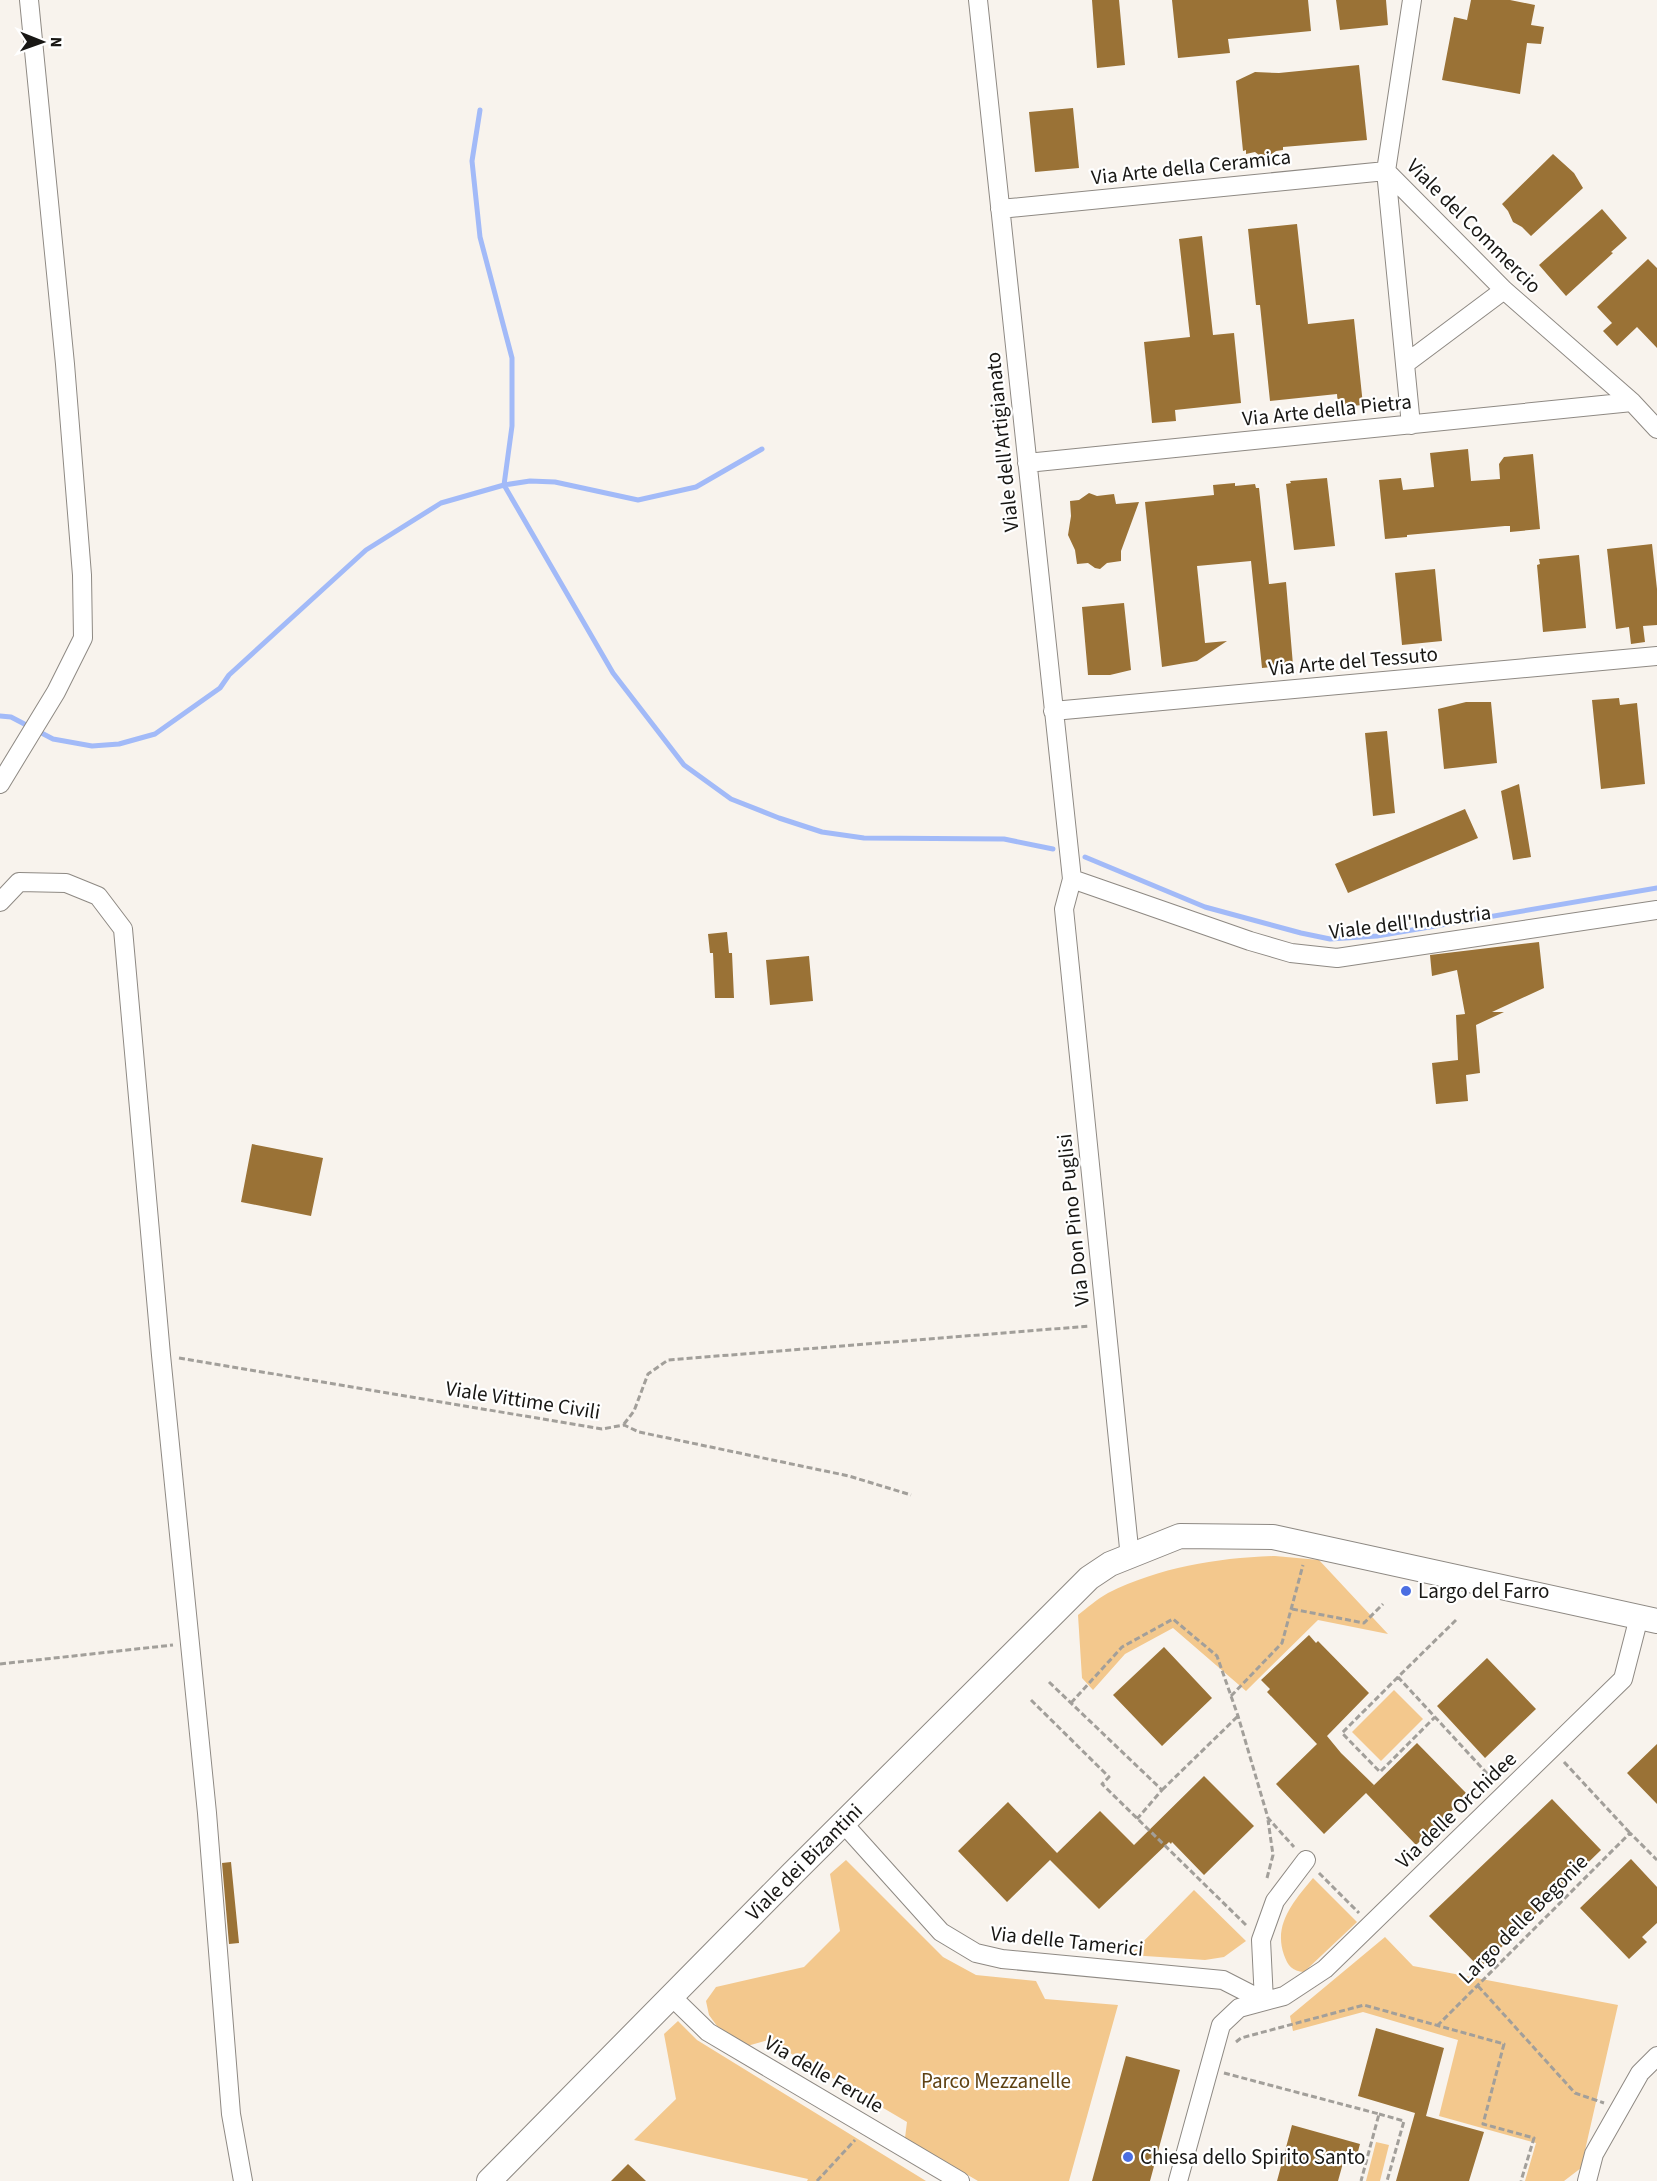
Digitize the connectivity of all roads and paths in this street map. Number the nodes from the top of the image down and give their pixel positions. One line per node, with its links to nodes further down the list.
1 (29, 0): 14 (street)
2 (978, 0): 5 (street, Viale dell'Artigianato)
3 (1412, 0): 4 (street, Viale del Commercio)
4 (1386, 171): 5 (street, Via Arte della Ceramica); 6 (street, Viale del Commercio); 7 (street)
5 (1000, 208): 11 (street, Viale dell'Artigianato)
6 (1504, 290): 7 (street); 8 (street, Viale del Commercio)
7 (1405, 364): 9 (street)
8 (1632, 402): 9 (street, Via Arte della Pietra); 10 (street, Viale del Commercio)
9 (1411, 425): 11 (street, Via Arte della Pietra)
10 (1657, 429)
11 (1027, 463): 13 (street, Viale dell'Artigianato)
12 (1657, 656): 13 (street, Via Arte del Tessuto)
13 (1053, 711): 15 (street, Viale dell'Artigianato)
14 (0, 784)
15 (1072, 879): 17 (street, Viale dell'Industria); 18 (street, Via Don Pino Puglisi)
16 (0, 902): 19 (street)
17 (1657, 910)
18 (1106, 1325): 20 (path); 23 (street, Via Don Pino Puglisi)
19 (161, 1355): 20 (path, Viale Vittime Civili); 28 (street)
20 (624, 1425): 21 (path, Viale Vittime Civili)
21 (911, 1495)
22 (1308, 1545): 23 (street, Viale dei Bizantini); 25 (path); 26 (street, Viale dei Bizantini)
23 (1130, 1558): 42 (street, Viale dei Bizantini)
24 (1383, 1604): 25 (path)
25 (1292, 1609): 32 (path)
26 (1648, 1619): 37 (street, Via delle Orchidee)
27 (1456, 1620): 30 (path)
28 (190, 1643): 29 (path); 59 (street)
29 (0, 1664)
30 (1398, 1677): 36 (path); 36 (path)
31 (1049, 1682): 34 (path)
32 (1231, 1696): 34 (path); 35 (path)
33 (1031, 1700): 41 (path)
34 (1071, 1703): 38 (path)
35 (1238, 1716): 38 (path); 40 (path)
36 (1435, 1717): 39 (path)
37 (1552, 1749): 39 (street, Via delle Orchidee); 43 (path)
38 (1162, 1790): 41 (path)
39 (1505, 1794): 47 (street, Via delle Orchidee)
40 (1268, 1818): 44 (path); 46 (path)
41 (1137, 1819): 48 (path)
42 (843, 1823): 50 (street, Viale dei Bizantini); 51 (street, Via delle Tamerici)
43 (1630, 1833): 45 (path); 49 (path, Largo delle Begonie)
44 (1306, 1860): 47 (path); 48 (street)
45 (1657, 1860)
46 (1268, 1878)
47 (1371, 1924): 51 (street, Via delle Orchidee)
48 (1261, 1940): 51 (street)
49 (1478, 1986): 52 (path, Largo delle Begonie); 56 (path)
50 (671, 1996): 58 (street, Via delle Ferule); 60 (street, Viale dei Bizantini)
51 (1264, 2001): 55 (street, Via delle Orchidee)
52 (1437, 2026): 53 (path); 66 (path)
53 (1231, 2045)
54 (1657, 2056): 67 (street)
55 (1219, 2069): 57 (path); 63 (street, Via delle Orchidee)
56 (1606, 2104)
57 (1379, 2114): 64 (path); 65 (path)
58 (868, 2126): 61 (path); 62 (street, Via delle Ferule)
59 (243, 2181)
60 (489, 2181)
61 (817, 2181)
62 (960, 2181)
63 (1178, 2181)
64 (1361, 2181)
65 (1387, 2181)
66 (1521, 2181)
67 (1587, 2181)

